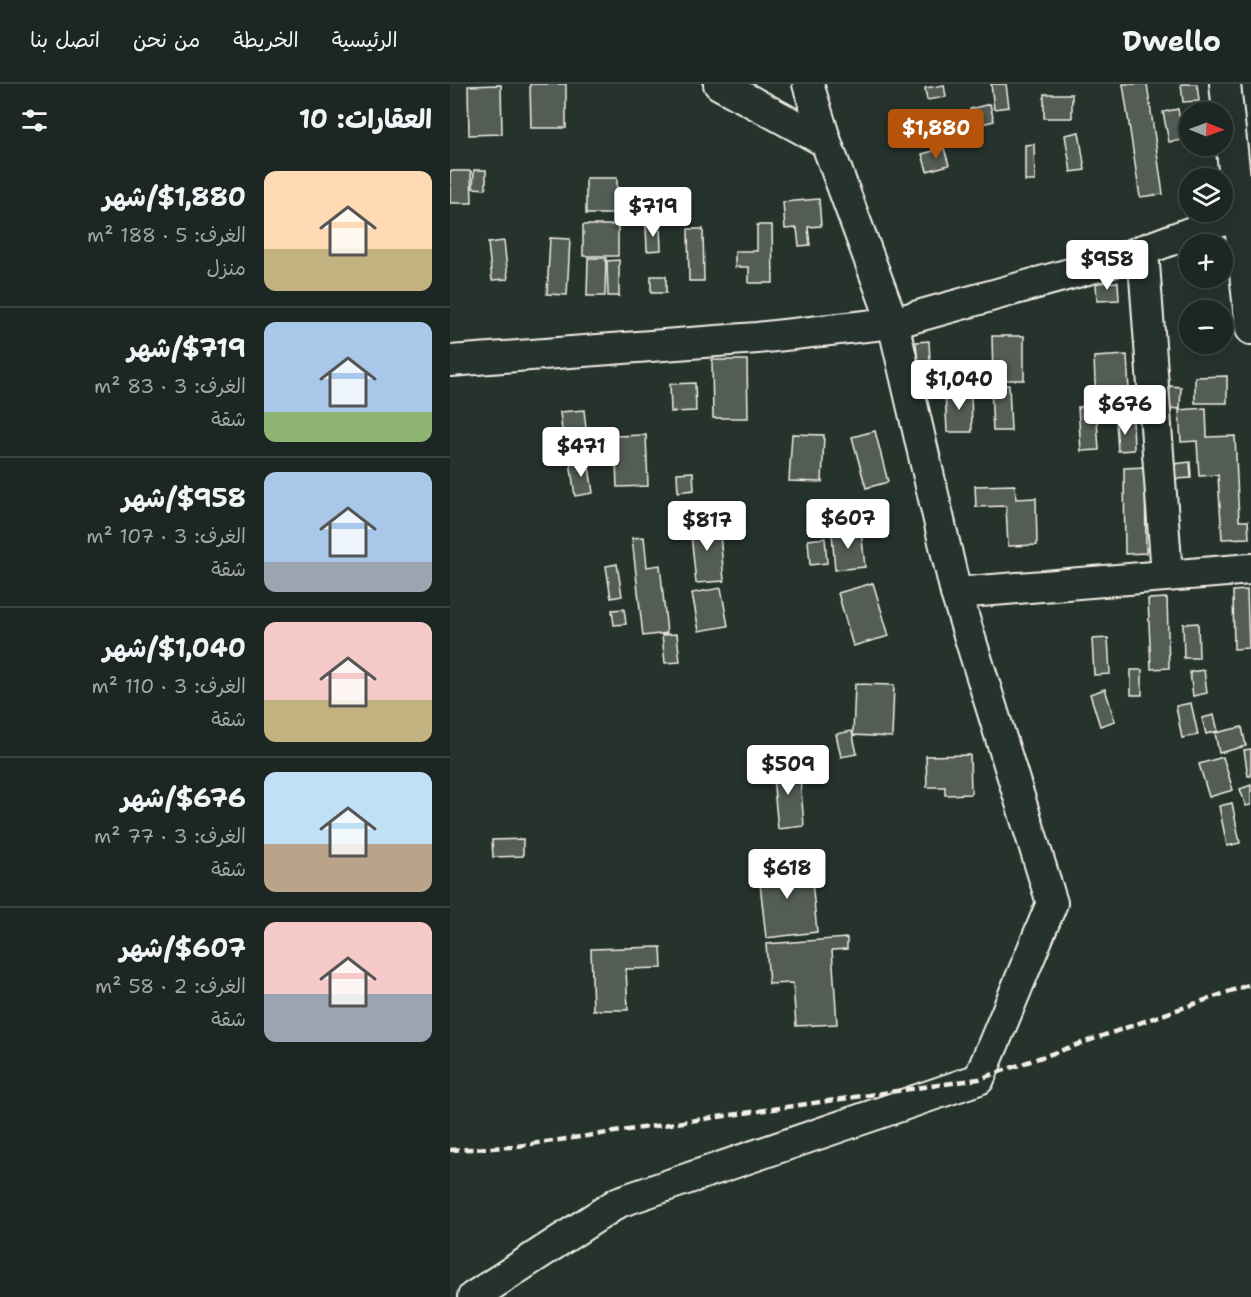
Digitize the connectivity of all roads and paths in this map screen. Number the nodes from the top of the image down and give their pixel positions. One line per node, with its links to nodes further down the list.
1 (719, 84): 4 (street)
2 (808, 84): 4 (street)
3 (1225, 84): 5 (street)
4 (826, 142): 7 (street)
5 (1245, 212): 6 (street); 8 (street)
6 (1143, 250): 7 (street); 11 (street)
7 (893, 323): 9 (street); 12 (street)
8 (1251, 329)
9 (450, 361)
10 (1251, 569): 11 (street)
11 (1167, 575): 12 (street)
12 (956, 593): 13 (street)
13 (473, 1297)

